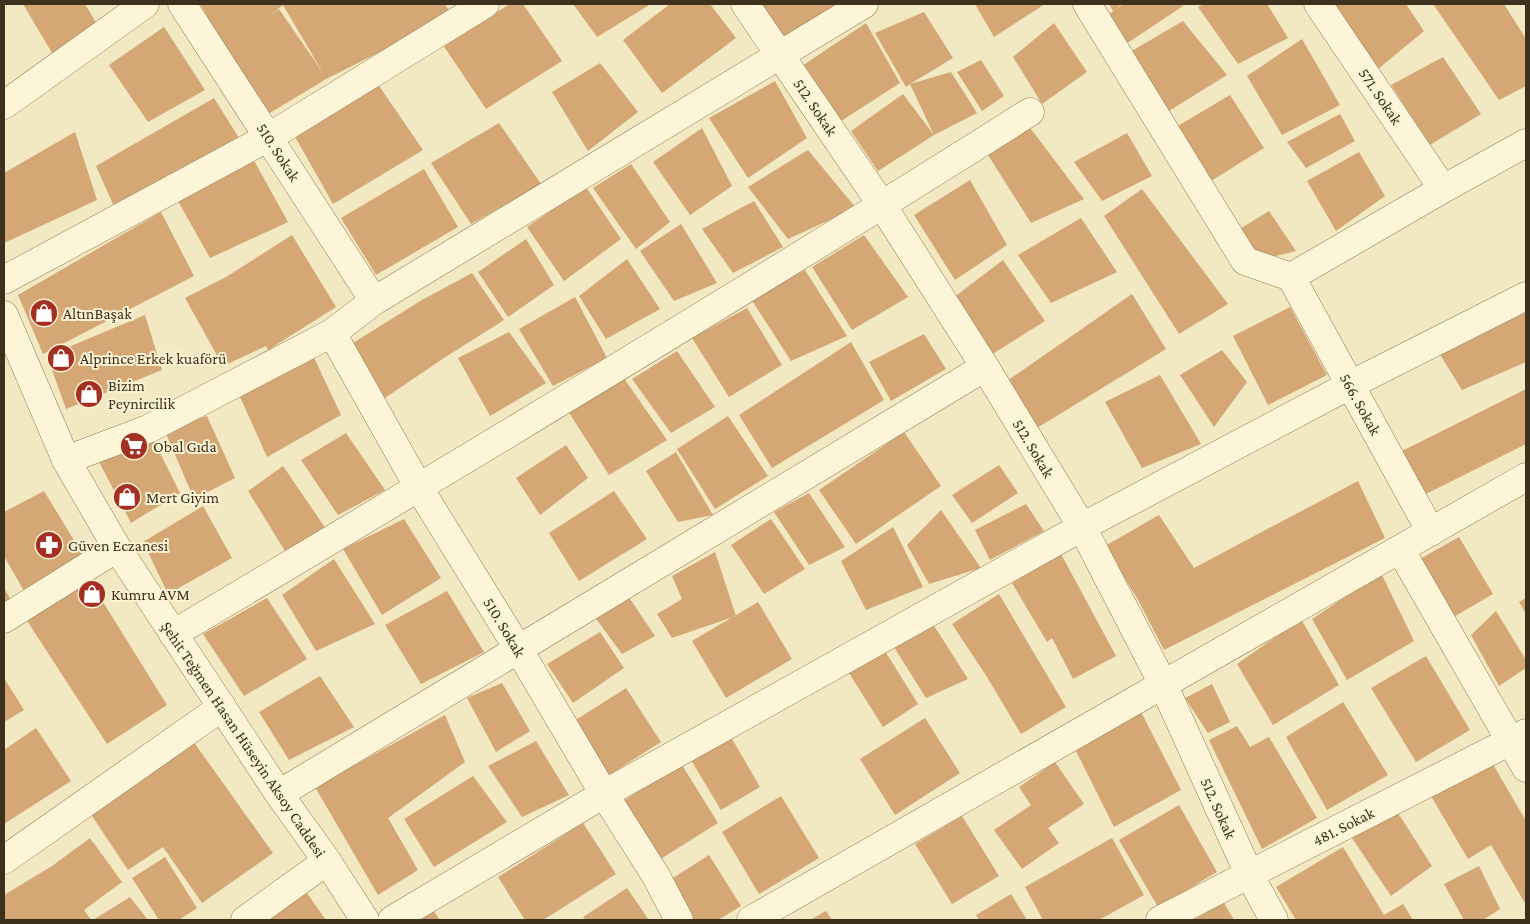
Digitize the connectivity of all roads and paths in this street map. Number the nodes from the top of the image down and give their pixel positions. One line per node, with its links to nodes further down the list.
1 (145, 4): 9 (street)
2 (182, 4): 11 (street, 510. Sokak)
3 (485, 4): 11 (street)
4 (745, 4): 8 (street, 512. Sokak)
5 (864, 4): 8 (street)
6 (1087, 4): 15 (street)
7 (1318, 4): 13 (street, 571. Sokak)
8 (781, 56): 14 (street, 512. Sokak); 18 (street)
9 (4, 105)
10 (1030, 112): 14 (street)
11 (269, 137): 16 (street); 18 (street, 510. Sokak)
12 (1526, 142): 13 (street)
13 (1443, 188): 15 (street)
14 (882, 205): 21 (street, 512. Sokak); 25 (street)
15 (1291, 276): 22 (street, 566. Sokak)
16 (4, 280)
17 (1526, 296): 22 (street)
18 (374, 301): 20 (street)
19 (4, 315): 23 (street, Şehit Teğmen Hasan Hüseyin Aksoy Caddesi)
20 (332, 333): 23 (street); 25 (street, 510. Sokak)
21 (985, 367): 26 (street, 512. Sokak); 32 (street)
22 (1350, 385): 26 (street); 27 (street, 566. Sokak)
23 (66, 460): 28 (street, Şehit Teğmen Hasan Hüseyin Aksoy Caddesi)
24 (1526, 477): 27 (street)
25 (419, 488): 31 (street); 32 (street, 510. Sokak)
26 (1082, 527): 33 (street, 512. Sokak); 38 (street)
27 (1431, 532): 29 (street)
28 (117, 548): 30 (street); 31 (street, Şehit Teğmen Hasan Hüseyin Aksoy Caddesi)
29 (1400, 549): 33 (street); 35 (street)
30 (4, 619)
31 (174, 634): 34 (street, Şehit Teğmen Hasan Hüseyin Aksoy Caddesi)
32 (519, 650): 37 (street); 38 (street, 510. Sokak)
33 (1163, 684): 41 (street, 512. Sokak); 46 (street)
34 (222, 707): 37 (street, Şehit Teğmen Hasan Hüseyin Aksoy Caddesi); 39 (street)
35 (1519, 737): 36 (street); 41 (street, 481. Sokak)
36 (1526, 768)
37 (279, 794): 40 (street, Şehit Teğmen Hasan Hüseyin Aksoy Caddesi)
38 (604, 794): 44 (street); 45 (street, 510. Sokak)
39 (4, 860)
40 (327, 861): 42 (street); 43 (street, Şehit Teğmen Hasan Hüseyin Aksoy Caddesi)
41 (1249, 874): 47 (street, 481. Sokak); 48 (street, 512. Sokak)
42 (245, 920)
43 (366, 920)
44 (392, 920)
45 (679, 920)
46 (751, 920)
47 (1160, 920)
48 (1274, 920)

